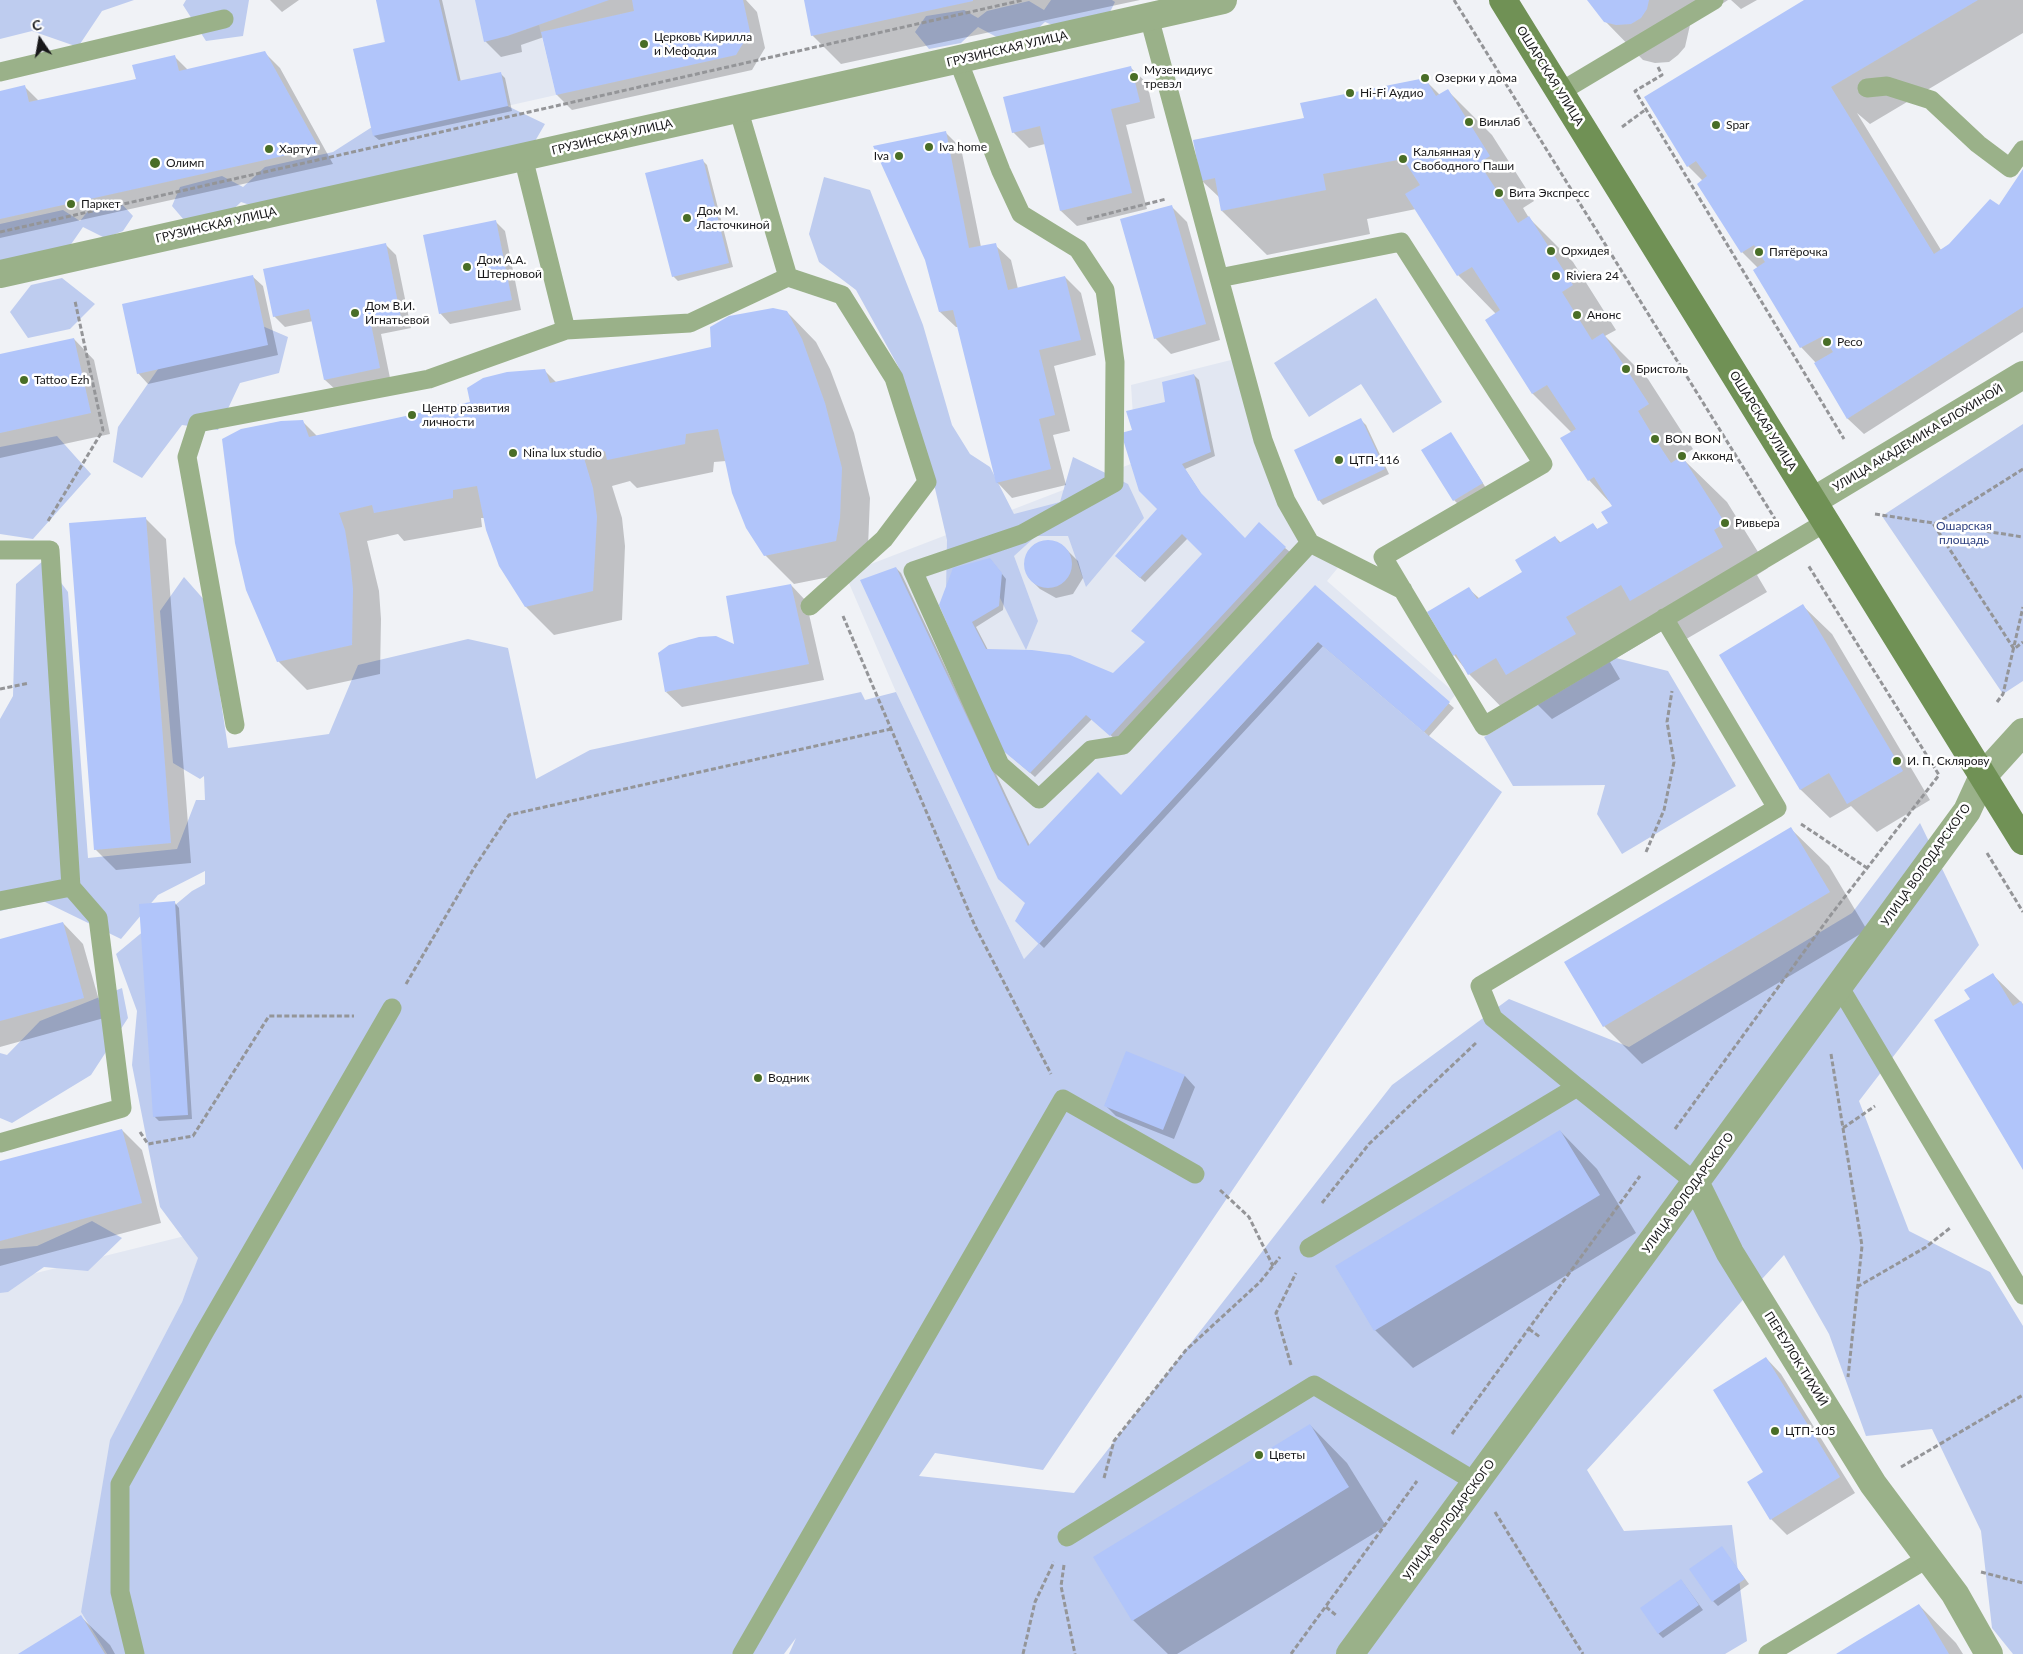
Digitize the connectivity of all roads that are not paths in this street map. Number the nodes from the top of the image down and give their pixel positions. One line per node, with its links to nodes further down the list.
1 (1223, 0): 4 (street, ГРУЗИНСКАЯ УЛИЦА)
2 (1503, 0): 9 (street, ОШАРСКАЯ УЛИЦА)
3 (1714, 0): 9 (lane)
4 (1149, 16): 6 (street, ГРУЗИНСКАЯ УЛИЦА); 15 (lane)
5 (224, 19): 7 (lane)
6 (958, 60): 10 (street, ГРУЗИНСКАЯ УЛИЦА); 19 (lane)
7 (0, 72)
8 (1867, 88): 11 (lane)
9 (1560, 92): 18 (street, ОШАРСКАЯ УЛИЦА)
10 (738, 108): 12 (street, ГРУЗИНСКАЯ УЛИЦА); 14 (lane)
11 (2023, 150)
12 (523, 157): 13 (street, ГРУЗИНСКАЯ УЛИЦА); 16 (lane)
13 (0, 274)
14 (788, 277): 16 (lane); 22 (lane)
15 (1219, 278): 19 (lane); 21 (lane)
16 (566, 330): 24 (lane)
17 (2023, 375): 18 (street, УЛИЦА АКАДЕМИКА БЛОХИНОЙ)
18 (1819, 512): 23 (lane); 26 (street, ОШАРСКАЯ УЛИЦА)
19 (1310, 543): 21 (lane)
20 (0, 550): 28 (lane)
21 (1403, 590): 23 (lane)
22 (810, 606)
23 (1664, 618): 32 (lane)
24 (235, 725)
25 (2023, 732): 26 (street, УЛИЦА ВОЛОДАРСКОГО)
26 (1983, 776): 27 (street, ОШАРСКАЯ УЛИЦА); 30 (street, УЛИЦА ВОЛОДАРСКОГО)
27 (2023, 841)
28 (71, 887): 29 (lane); 33 (lane)
29 (0, 901)
30 (1831, 996): 35 (street, УЛИЦА ВОЛОДАРСКОГО); 37 (lane)
31 (392, 1008): 41 (lane)
32 (1577, 1087): 35 (lane); 36 (lane)
33 (0, 1143)
34 (1195, 1174): 42 (lane)
35 (1695, 1182): 38 (street, УЛИЦА ВОЛОДАРСКОГО); 40 (street, ПЕРЕУЛОК ТИХИЙ)
36 (1309, 1248)
37 (2023, 1295)
38 (1476, 1482): 39 (lane); 43 (street, УЛИЦА ВОЛОДАРСКОГО)
39 (1066, 1537)
40 (1928, 1558): 44 (lane); 45 (street, ПЕРЕУЛОК ТИХИЙ)
41 (135, 1654)
42 (742, 1654)
43 (1350, 1654)
44 (1768, 1654)
45 (1989, 1654)

